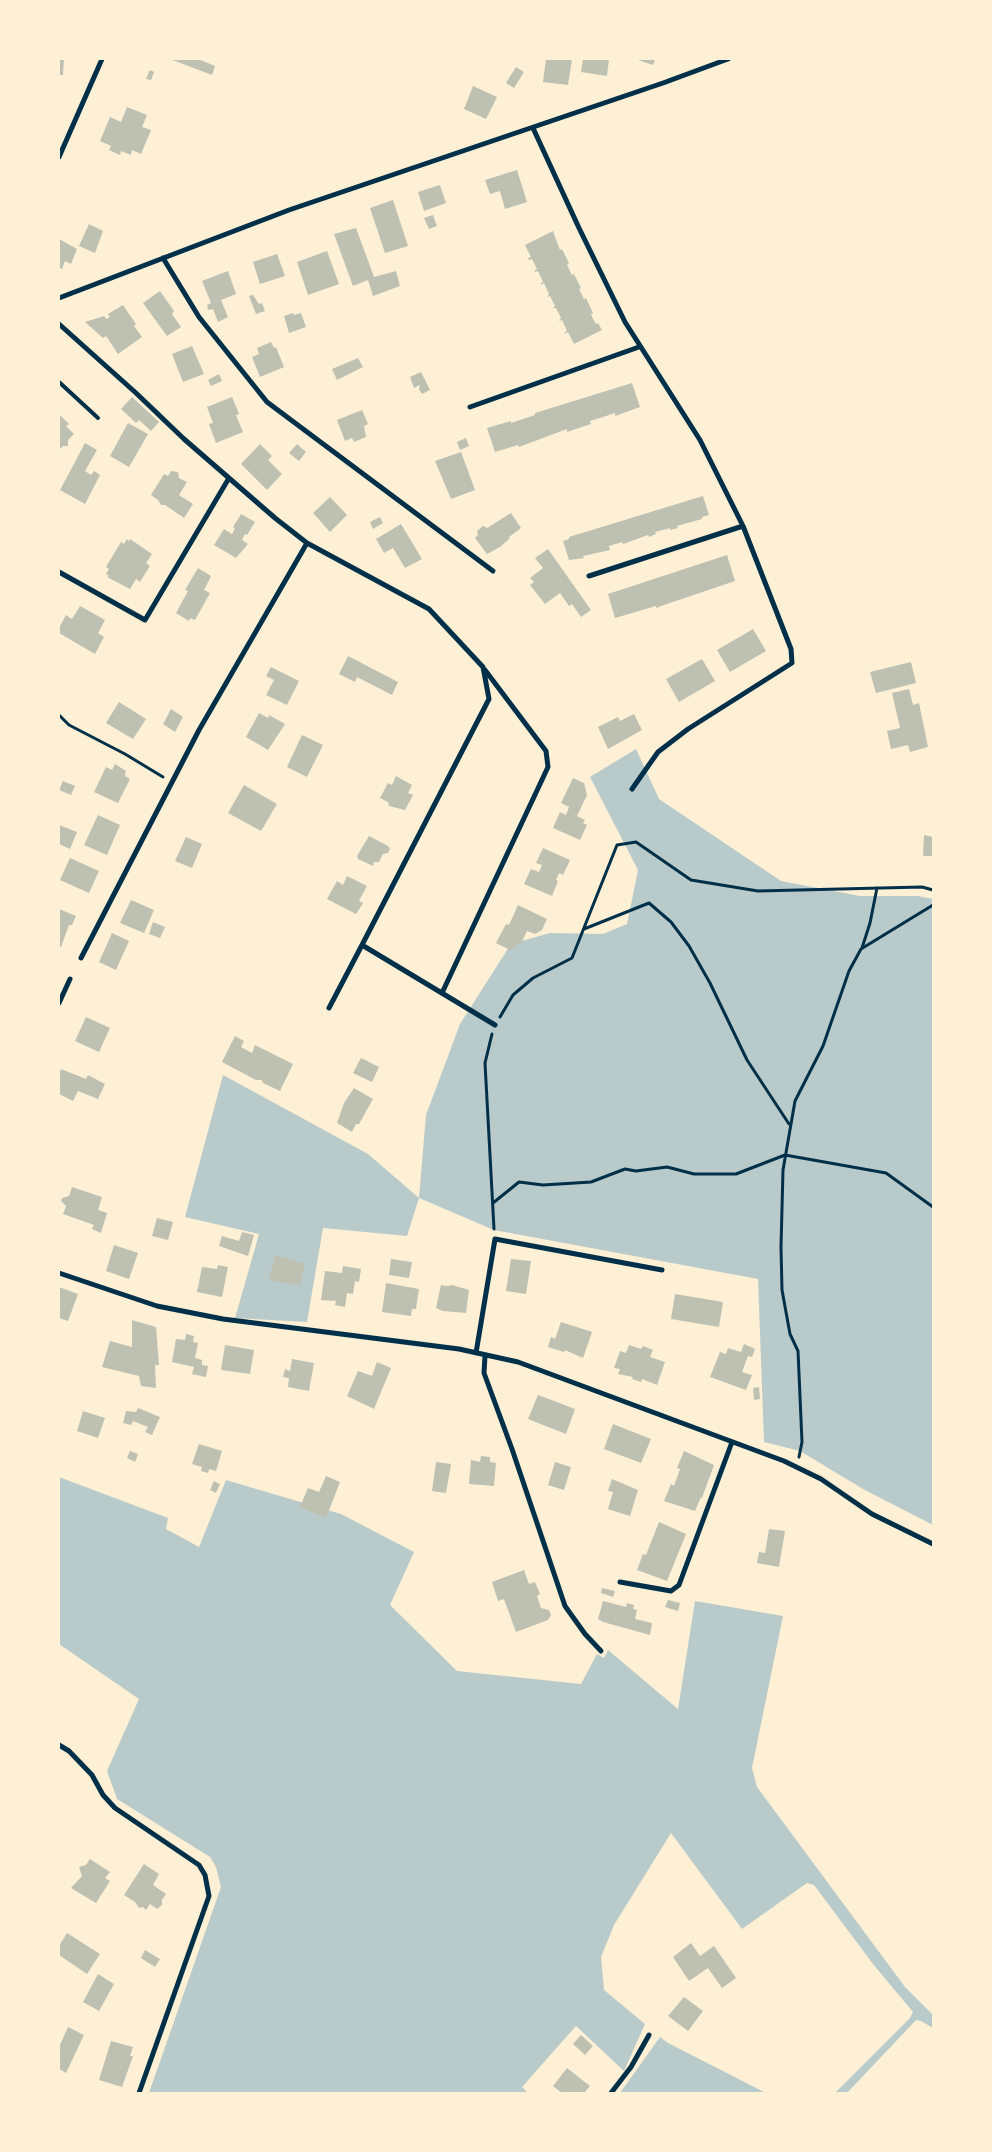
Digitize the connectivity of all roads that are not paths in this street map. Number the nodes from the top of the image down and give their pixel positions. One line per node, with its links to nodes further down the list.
1 (102, 59): 4 (street)
2 (728, 59): 3 (street)
3 (533, 128): 5 (street); 8 (street)
4 (59, 157)
5 (163, 258): 6 (street); 15 (street)
6 (59, 298)
7 (59, 324): 12 (street)
8 (640, 348): 10 (street); 13 (street)
9 (59, 382): 11 (lane)
10 (470, 407)
11 (98, 418)
12 (229, 478): 14 (street); 16 (street)
13 (743, 526): 17 (street); 19 (street)
14 (308, 543): 18 (street); 21 (street)
15 (493, 571)
16 (59, 572)
17 (589, 576)
18 (483, 667): 20 (street); 23 (street)
19 (632, 789)
20 (362, 945): 23 (street); 25 (street)
21 (81, 958)
22 (70, 979): 24 (street)
23 (442, 993): 26 (street)
24 (59, 1003)
25 (329, 1008)
26 (495, 1025)
27 (662, 1270): 29 (street)
28 (59, 1273): 29 (street)
29 (476, 1353): 30 (street)
30 (485, 1356): 31 (street); 34 (street)
31 (732, 1442): 32 (street); 33 (street)
32 (933, 1544)
33 (620, 1582)
34 (601, 1650)
35 (59, 1745): 37 (street)
36 (648, 2036): 38 (street)
37 (139, 2093)
38 (611, 2093)

